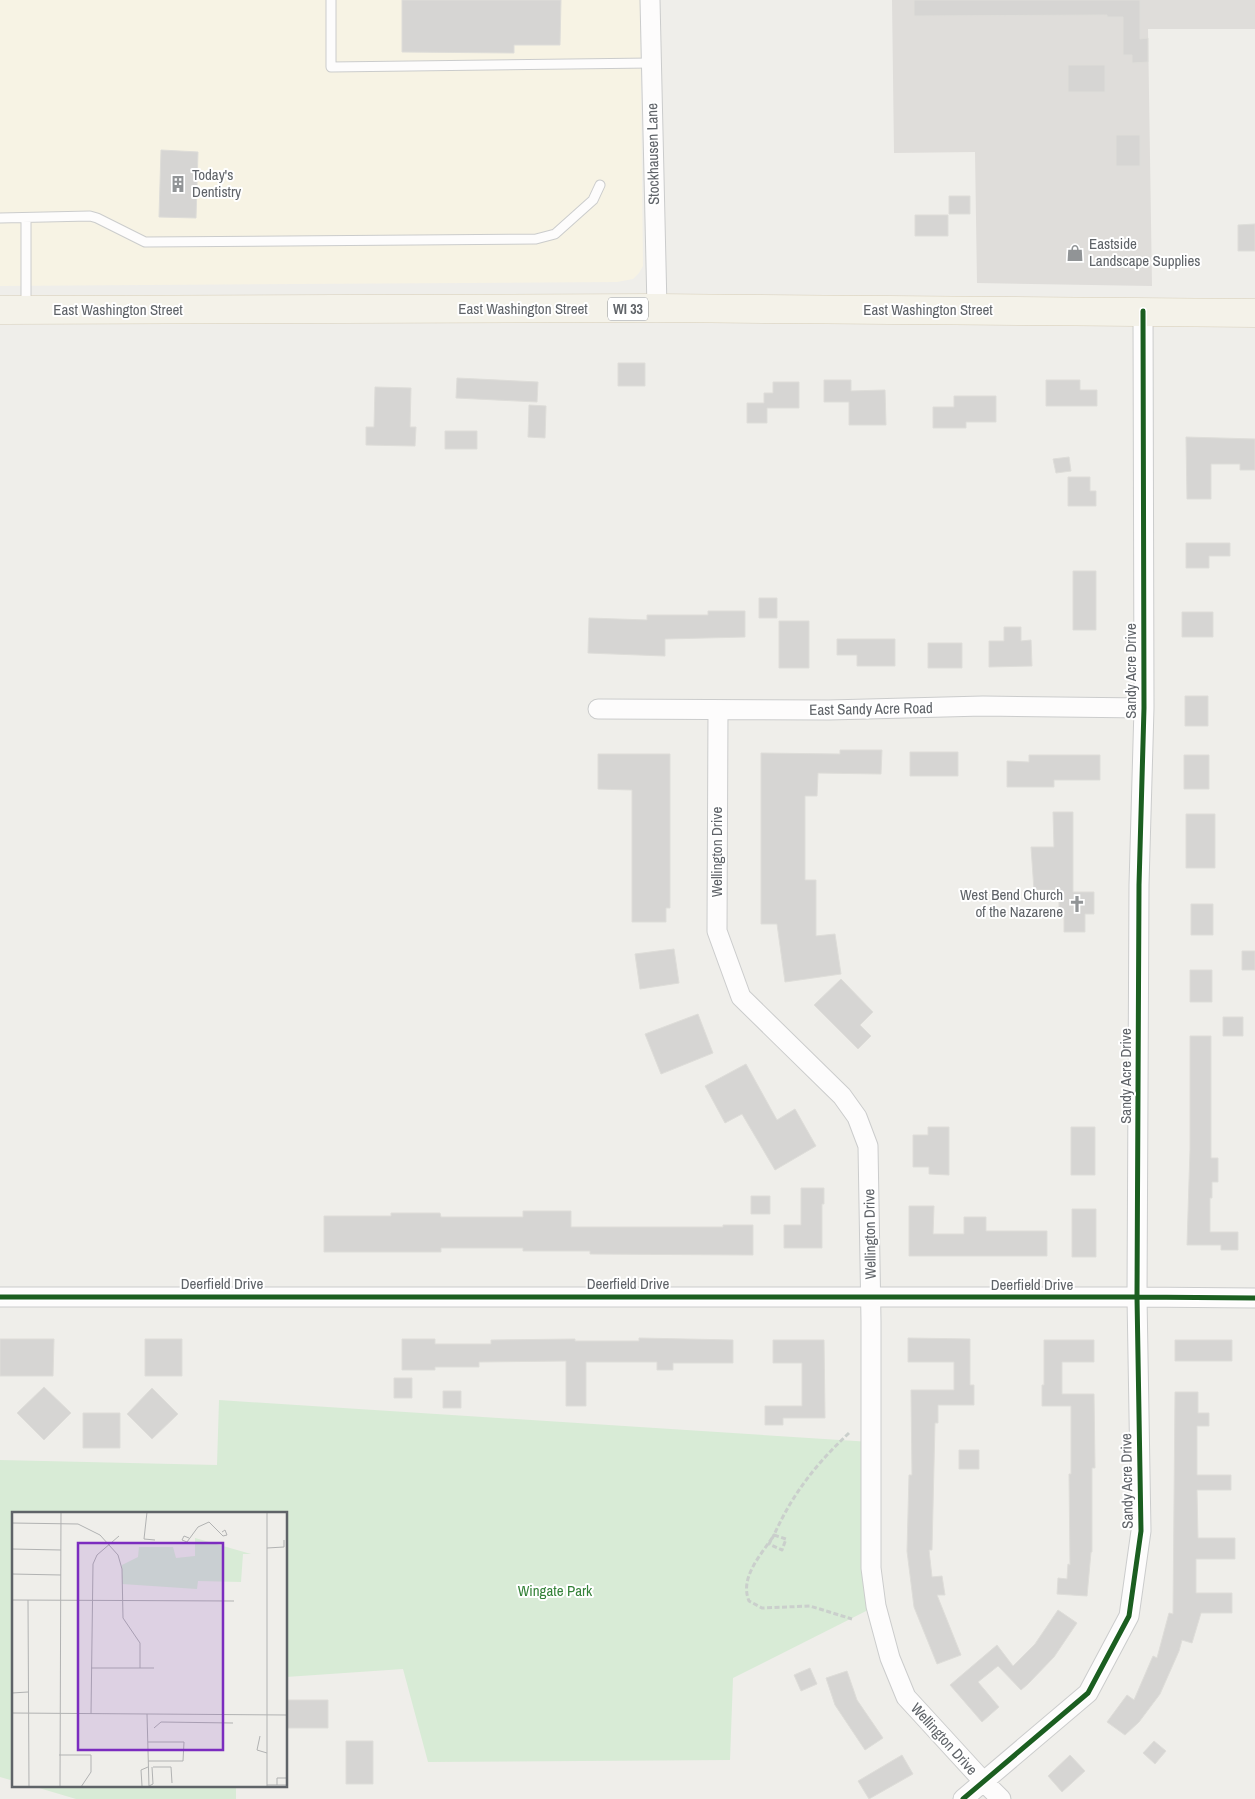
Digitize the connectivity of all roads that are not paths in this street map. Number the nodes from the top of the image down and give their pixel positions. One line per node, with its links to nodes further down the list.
1 (331, 0): 3 (lane)
2 (650, 0): 3 (street, Stockhausen Lane)
3 (651, 63): 7 (street, Stockhausen Lane)
4 (600, 185): 6 (lane)
5 (0, 218): 6 (lane)
6 (26, 218): 8 (lane)
7 (657, 308): 8 (main road, East Washington Street / WI 33); 9 (main road, East Washington Street / WI 33)
8 (13, 310)
9 (1143, 311): 10 (main road, East Washington Street / WI 33); 11 (street, Sandy Acre Drive)
10 (1255, 313)
11 (1144, 708): 13 (street, East Sandy Acre Road); 14 (street, Sandy Acre Drive)
12 (598, 710): 13 (street, East Sandy Acre Road)
13 (718, 710): 16 (street, Wellington Drive)
14 (1137, 1296): 16 (street, Deerfield Drive); 17 (street, Deerfield Drive); 18 (street, Sandy Acre Drive)
15 (0, 1297): 16 (street, Deerfield Drive)
16 (871, 1298): 18 (street, Wellington Drive)
17 (1255, 1298)
18 (983, 1782): 19 (street, Sandy Acre Drive); 20 (street, Wellington Drive)
19 (963, 1799)
20 (1001, 1799)

